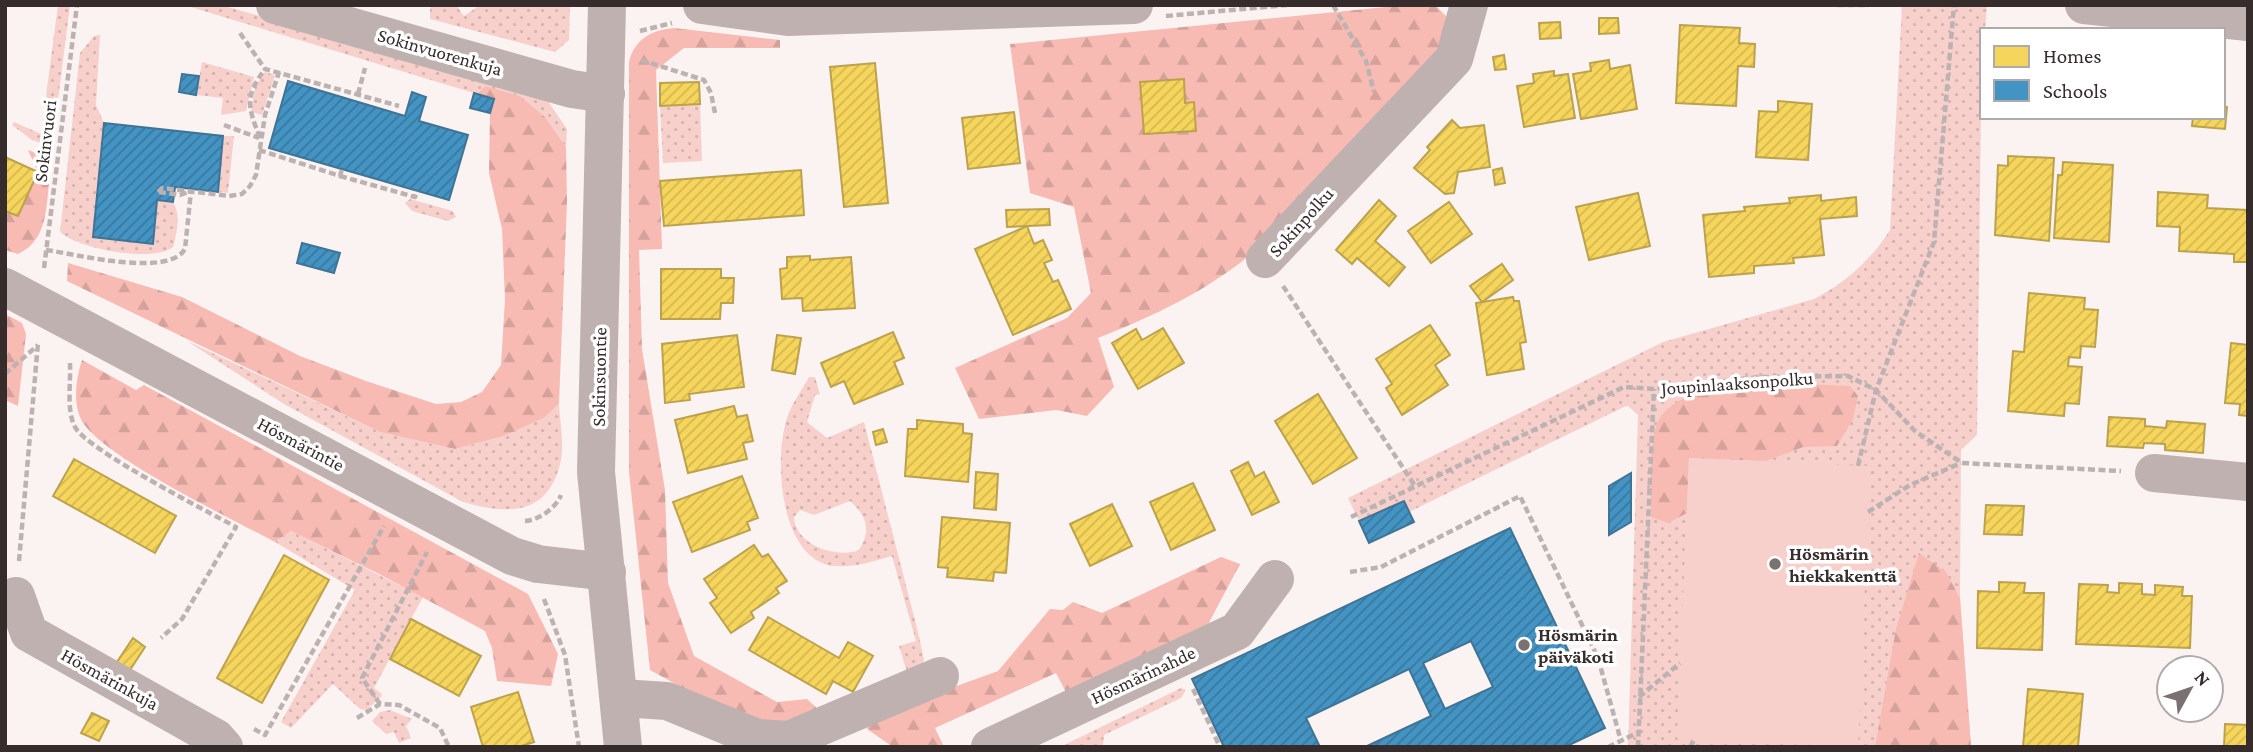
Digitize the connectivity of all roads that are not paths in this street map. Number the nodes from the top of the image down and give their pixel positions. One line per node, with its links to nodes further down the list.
1 (275, 5): 8 (street, Sokinvuorenkuja)
2 (607, 5): 8 (street, Sokinsuontie)
3 (702, 5): 4 (street)
4 (1133, 5)
5 (1469, 5): 9 (street, Sokinpolku)
6 (2084, 5): 7 (street)
7 (2248, 22)
8 (606, 94): 13 (street, Sokinsuontie)
9 (1265, 259)
10 (5, 287): 13 (street, Hösmärintie)
11 (2154, 473): 12 (street)
12 (2248, 482)
13 (607, 572): 17 (street, Sokinsuontie)
14 (1275, 579): 21 (street, Hösmärinahde)
15 (16, 596): 19 (street, Hösmärinkuja)
16 (940, 676): 18 (street)
17 (621, 698): 18 (street); 20 (street, Sokinsuontie)
18 (840, 737)
19 (239, 738)
20 (623, 747)
21 (990, 747)

